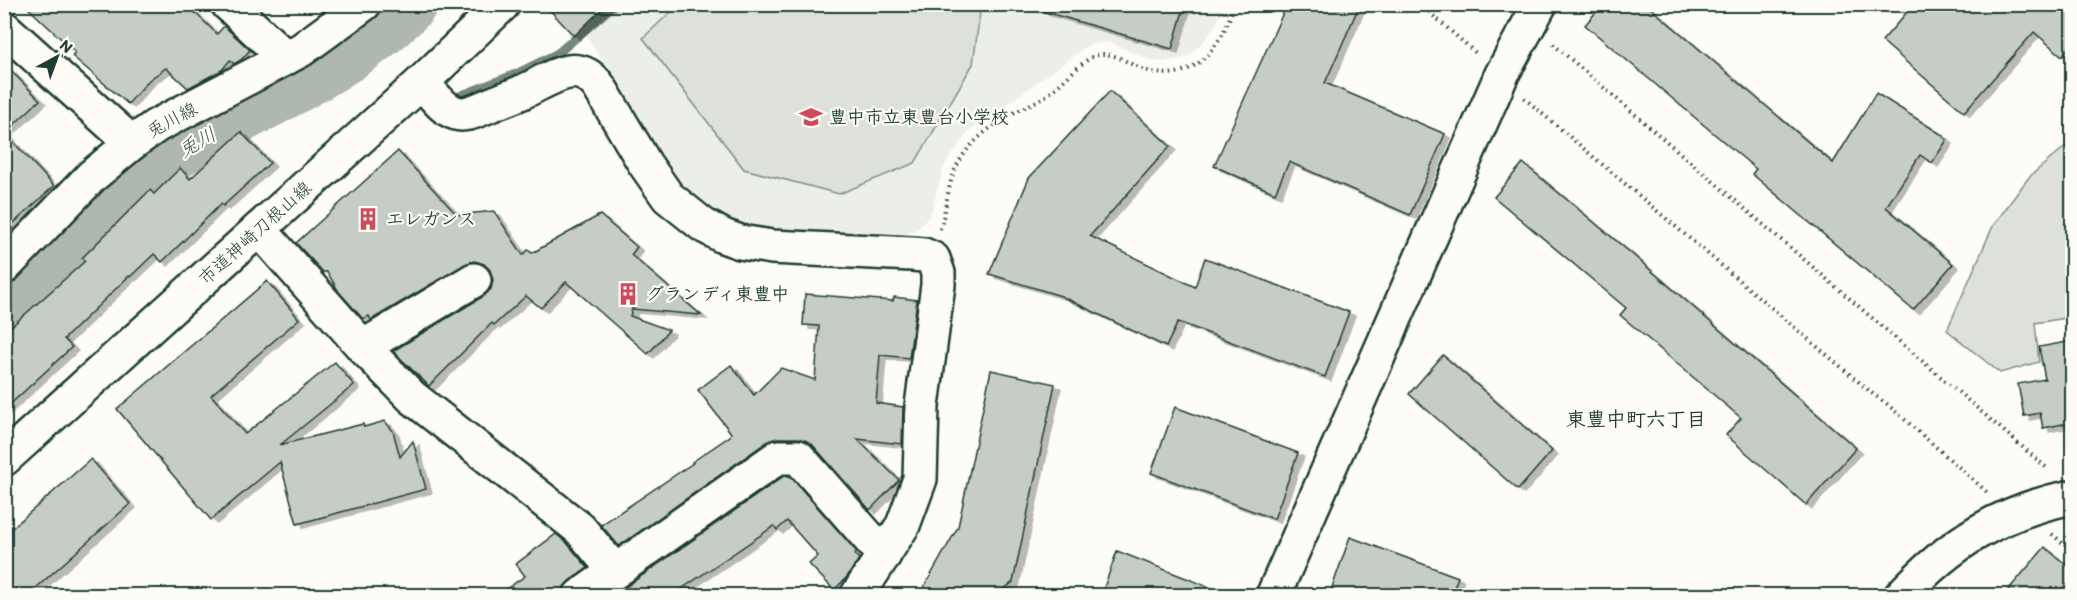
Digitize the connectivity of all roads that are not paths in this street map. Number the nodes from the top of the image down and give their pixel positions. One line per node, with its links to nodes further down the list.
1 (228, 4): 6 (street)
2 (364, 4): 6 (street, 兎川線)
3 (503, 4): 7 (street, 市道神崎刀根山線)
4 (1540, 4): 19 (street)
5 (4, 28): 8 (street)
6 (286, 58): 8 (street, 兎川線)
7 (422, 82): 9 (street, 市道神崎刀根山線); 15 (street)
8 (132, 143): 10 (street, 兎川線)
9 (259, 229): 12 (street); 13 (street, 市道神崎刀根山線)
10 (4, 267)
11 (474, 280): 12 (street)
12 (363, 347): 16 (street)
13 (4, 459)
14 (2073, 497): 20 (street)
15 (884, 555): 16 (street); 18 (street)
16 (615, 571): 17 (street)
17 (580, 596)
18 (857, 596)
19 (1273, 596)
20 (1901, 596)

